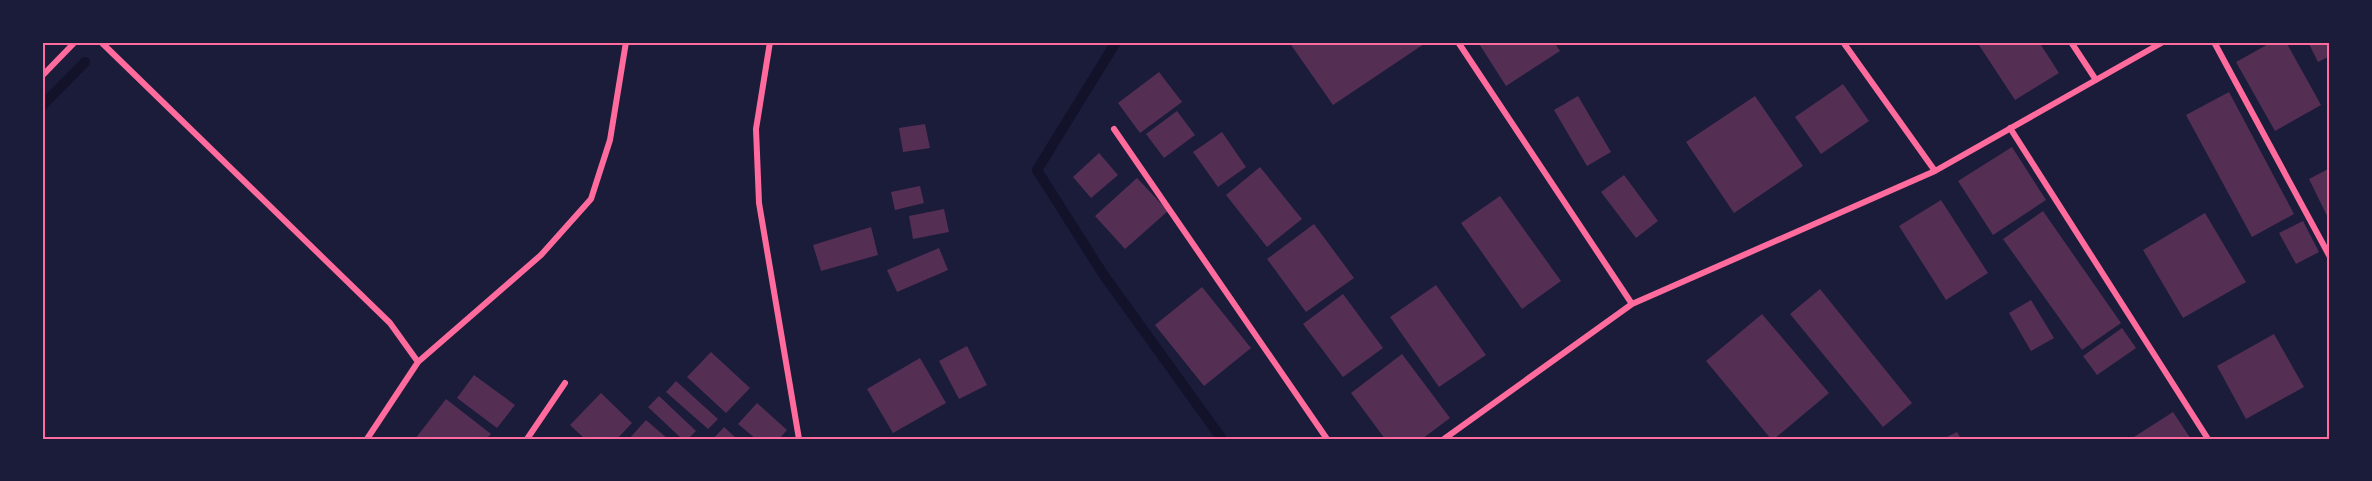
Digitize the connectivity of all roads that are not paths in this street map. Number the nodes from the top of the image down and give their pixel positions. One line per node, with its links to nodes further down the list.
1 (75, 42): 10 (street)
2 (101, 42): 17 (street)
3 (627, 42): 17 (street)
4 (770, 42): 21 (street)
5 (1458, 42): 16 (street)
6 (1843, 42): 14 (street)
7 (2071, 42): 11 (street)
8 (2163, 42): 11 (street)
9 (2214, 42): 15 (street)
10 (42, 76)
11 (2096, 80): 12 (street)
12 (2010, 128): 14 (street); 24 (street)
13 (1114, 129): 22 (street)
14 (1935, 171): 16 (street)
15 (2330, 257)
16 (1632, 304): 23 (street)
17 (418, 362): 19 (street)
18 (565, 383): 20 (street)
19 (367, 439)
20 (527, 439)
21 (799, 439)
22 (1327, 439)
23 (1444, 439)
24 (2208, 439)

